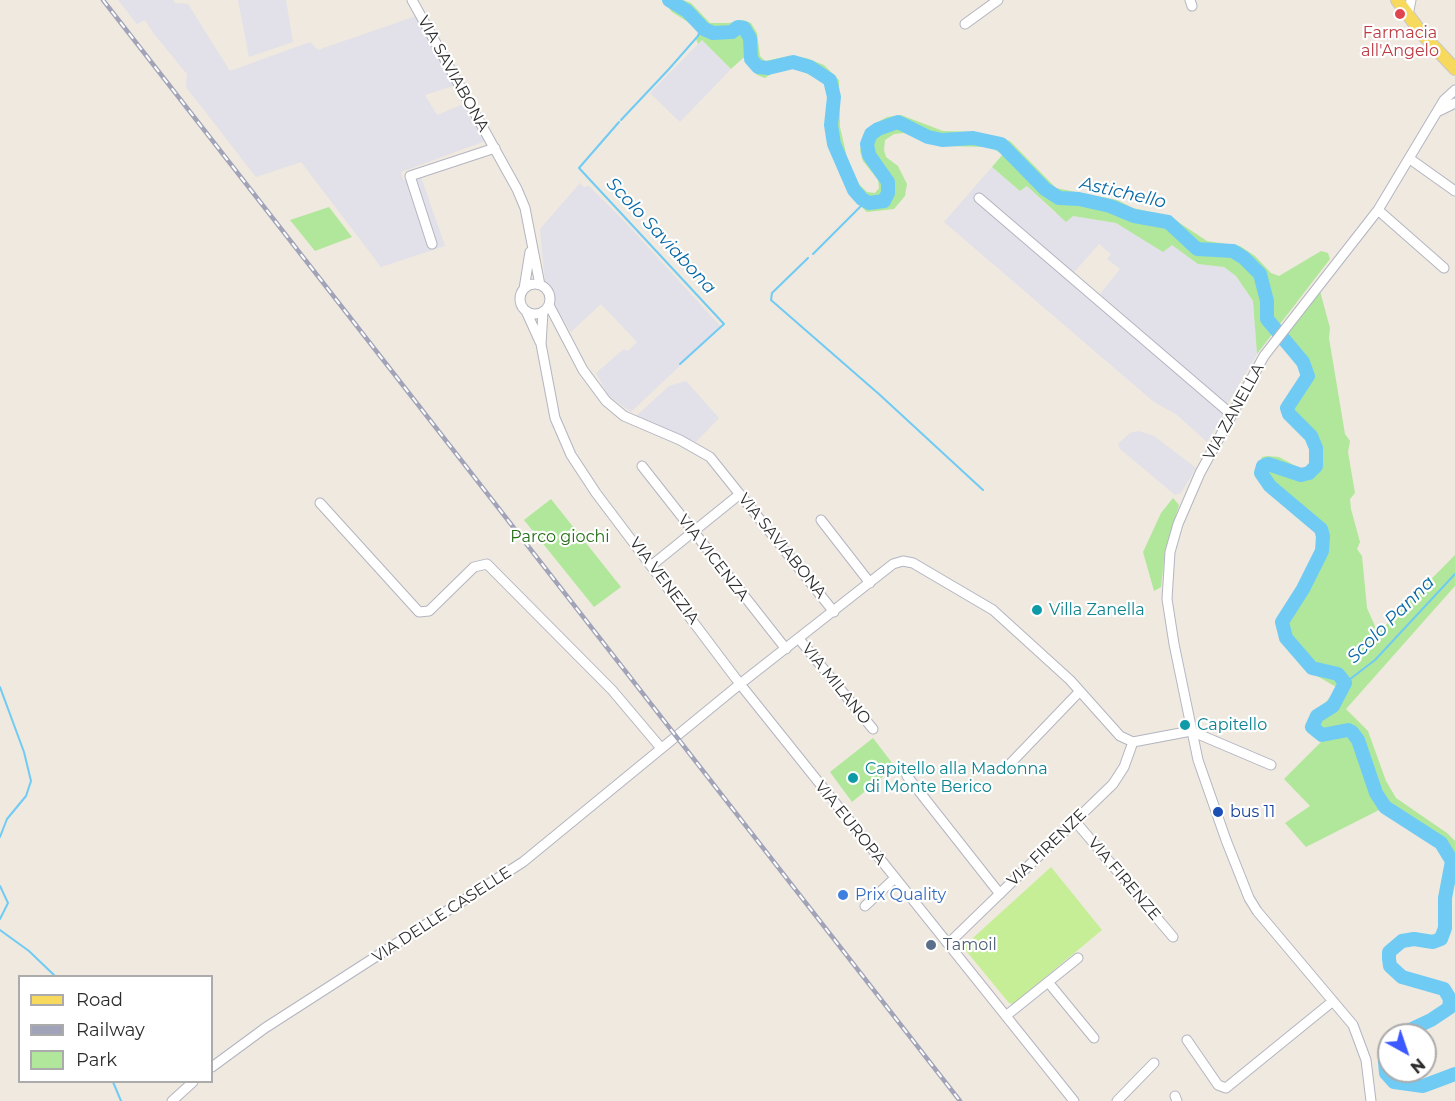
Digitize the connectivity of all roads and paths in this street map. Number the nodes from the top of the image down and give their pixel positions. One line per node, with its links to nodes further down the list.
1 (412, 0): 9 (street, VIA SAVIABONA)
2 (998, 0): 4 (street)
3 (1401, 0): 5 (main road)
4 (965, 24)
5 (1454, 70)
6 (1455, 90): 8 (street, VIA ZANELLA)
7 (1455, 103): 8 (street)
8 (1438, 113): 10 (street, VIA ZANELLA)
9 (495, 148): 14 (street, VIA SAVIABONA); 15 (street, VIA SAVIABONA)
10 (1410, 159): 11 (street); 13 (street, VIA ZANELLA)
11 (1455, 191)
12 (979, 198): 22 (street)
13 (1378, 210): 16 (street); 22 (street, VIA ZANELLA)
14 (432, 244)
15 (531, 244): 17 (street, VIA SAVIABONA); 18 (street)
16 (1444, 268)
17 (540, 285): 18 (street); 19 (street, VIA SAVIABONA)
18 (524, 289): 20 (street)
19 (546, 309): 20 (street); 21 (street, VIA VENEZIA); 24 (street, VIA SAVIABONA)
20 (526, 311): 21 (street, VIA VENEZIA)
21 (541, 344): 28 (street, VIA VENEZIA)
22 (1232, 414): 36 (street, VIA ZANELLA)
23 (642, 466): 27 (street, VIA VICENZA)
24 (740, 494): 27 (street); 30 (street, VIA SAVIABONA)
25 (320, 503): 38 (street)
26 (821, 520): 29 (street)
27 (692, 531): 28 (street); 32 (street, VIA VICENZA)
28 (652, 565): 33 (street, VIA VENEZIA)
29 (870, 583): 30 (street, VIA SAVIABONA); 34 (street, VIA SAVIABONA)
30 (834, 612): 31 (street, VIA DELLE CASELLE)
31 (799, 639): 32 (street, VIA DELLE CASELLE); 35 (street, VIA MILANO)
32 (786, 649): 33 (street, VIA DELLE CASELLE)
33 (740, 684): 38 (street, VIA DELLE CASELLE); 43 (street, VIA EUROPA)
34 (1080, 691): 37 (street, VIA SAVIABONA); 40 (street)
35 (873, 729)
36 (1191, 731): 37 (street); 39 (street); 50 (street, VIA ZANELLA)
37 (1132, 742): 42 (street, VIA FIRENZE)
38 (661, 748): 55 (street, VIA DELLE CASELLE)
39 (1271, 765)
40 (1008, 766)
41 (907, 776): 44 (street)
42 (1075, 821): 44 (street, VIA FIRENZE); 46 (street, VIA FIRENZE)
43 (895, 878): 45 (street); 47 (street, VIA EUROPA)
44 (1000, 894): 47 (street, VIA FIRENZE)
45 (865, 906)
46 (1173, 937)
47 (948, 944): 51 (street, VIA EUROPA)
48 (1078, 958): 49 (street)
49 (1048, 982): 51 (street); 52 (street)
50 (1333, 1001): 53 (street); 60 (street, VIA ZANELLA)
51 (1007, 1015): 58 (street, VIA EUROPA)
52 (1094, 1038)
53 (1187, 1040)
54 (1154, 1063): 59 (street)
55 (213, 1065)
56 (192, 1083): 57 (street)
57 (172, 1101)
58 (1074, 1101)
59 (1117, 1101)
60 (1371, 1101)

